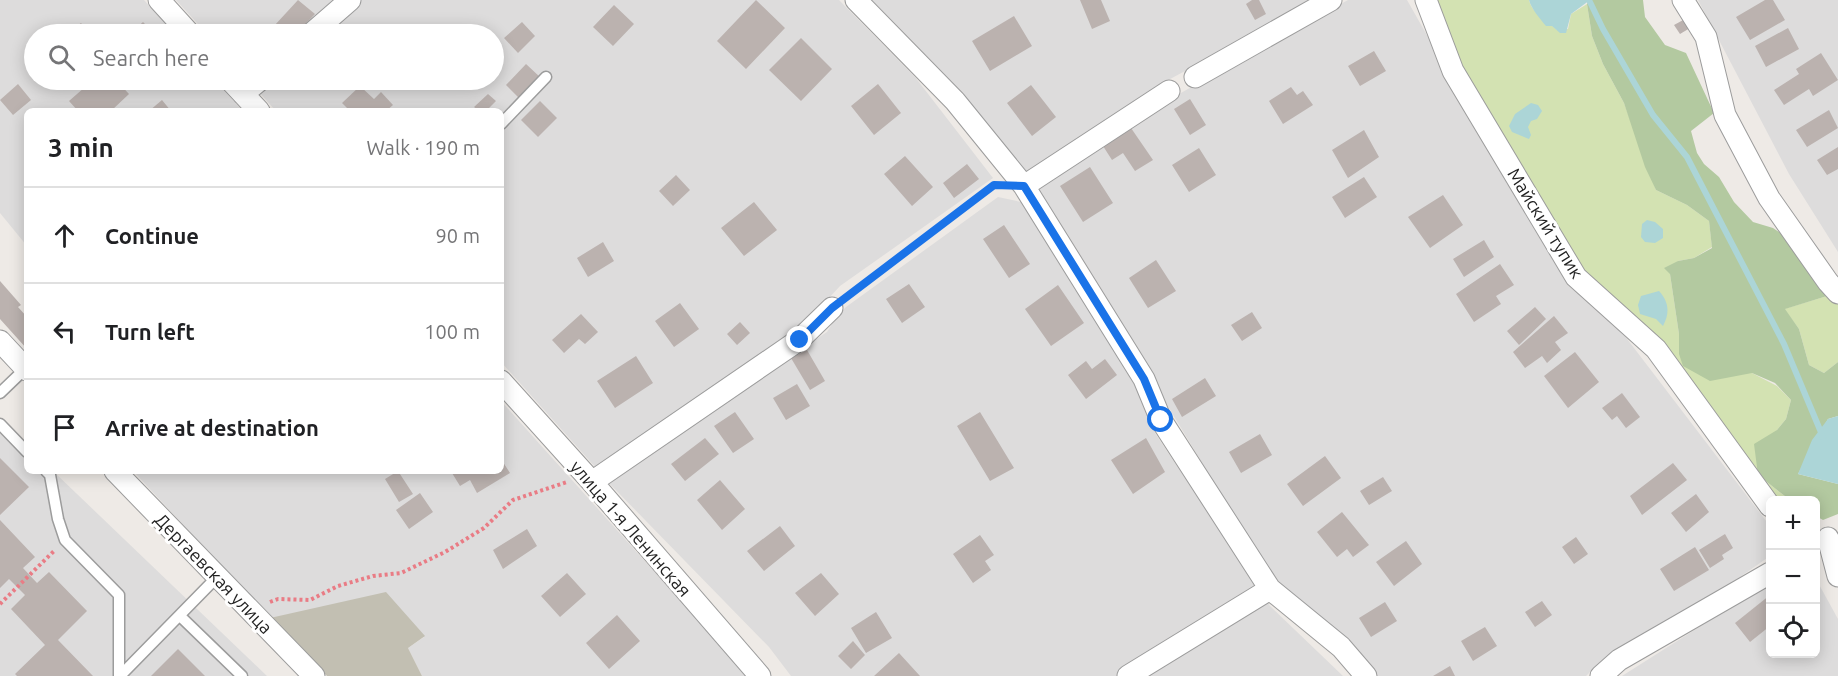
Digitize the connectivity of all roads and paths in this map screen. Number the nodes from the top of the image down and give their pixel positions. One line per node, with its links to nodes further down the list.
1 (159, 0): 7 (street)
2 (350, 0): 8 (street)
3 (856, 0): 15 (street)
4 (1331, 0): 10 (street)
5 (1426, 0): 28 (street, Майский тупик)
6 (1683, 0): 16 (street)
7 (181, 24)
8 (322, 24)
9 (546, 77): 14 (lane)
10 (1195, 77)
11 (240, 90): 13 (street)
12 (1169, 91): 15 (street)
13 (255, 108)
14 (504, 121)
15 (1024, 186): 17 (path); 34 (street)
16 (1838, 293)
17 (832, 308): 27 (street)
18 (0, 341): 19 (street)
19 (24, 367)
20 (24, 371): 22 (lane)
21 (504, 384): 27 (street, улица 1-я Ленинская)
22 (0, 393)
23 (0, 424): 24 (lane)
24 (24, 449)
25 (49, 474): 30 (lane)
26 (118, 474): 32 (street, Дергаевская улица)
27 (592, 482): 36 (path); 41 (street, улица 1-я Ленинская)
28 (1766, 500)
29 (1827, 538): 33 (street)
30 (65, 540): 35 (path); 38 (lane)
31 (1766, 575): 44 (street)
32 (218, 576): 36 (street, Дергаевская улица); 37 (lane)
33 (1838, 576)
34 (1270, 589): 42 (street); 43 (street)
35 (0, 604)
36 (249, 609): 40 (street, Дергаевская улица)
37 (180, 616): 38 (lane); 39 (lane)
38 (119, 676)
39 (242, 676)
40 (314, 676)
41 (760, 676)
42 (1128, 676)
43 (1366, 676)
44 (1601, 676)

